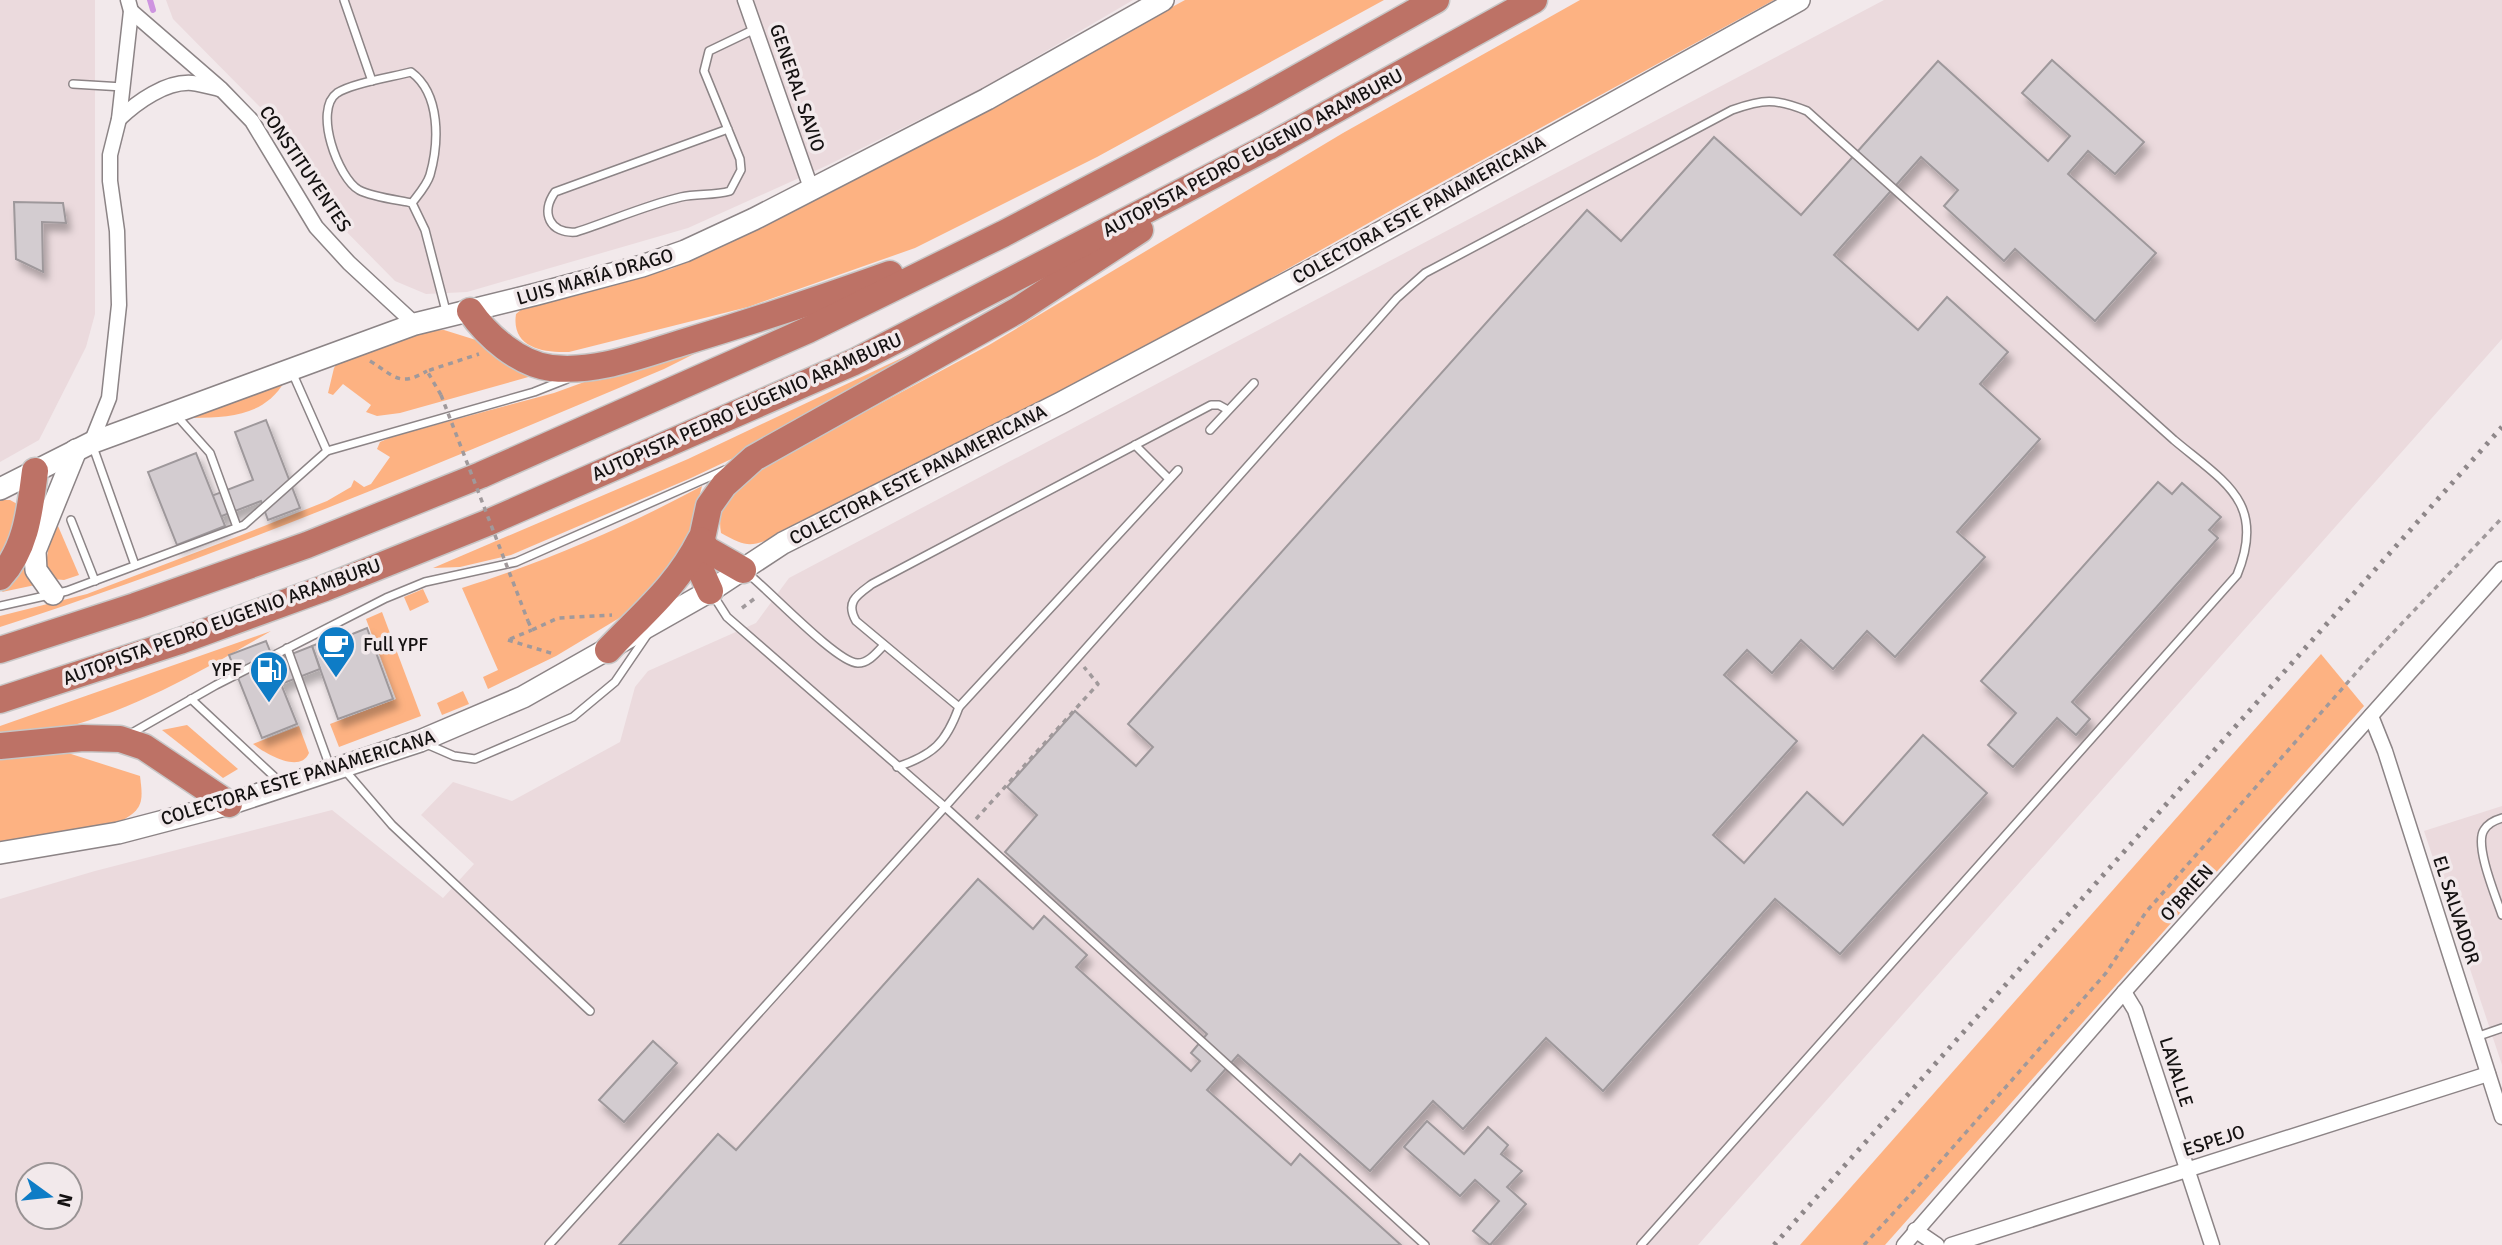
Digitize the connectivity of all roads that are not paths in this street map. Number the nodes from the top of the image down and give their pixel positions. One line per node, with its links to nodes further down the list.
1 (344, 0): 9 (lane)
2 (745, 0): 8 (street, GENERAL SAVIO)
3 (1163, 0): 16 (street, LUIS MARÍA DRAGO)
4 (1436, 0): 18 (highway)
5 (1534, 0): 15 (highway, AUTOPISTA PEDRO EUGENIO ARAMBURU)
6 (1799, 0): 40 (street, COLECTORA ESTE PANAMERICANA)
7 (129, 5): 11 (street); 12 (street, CONSTITUYENTES)
8 (755, 29): 14 (lane); 16 (street, GENERAL SAVIO)
9 (372, 81): 17 (lane); 17 (lane)
10 (73, 84): 11 (lane)
11 (123, 88): 13 (street)
12 (221, 89): 13 (street); 20 (street, CONSTITUYENTES)
13 (119, 119): 28 (street)
14 (728, 129): 14 (lane)
15 (1268, 147): 30 (highway); 52 (highway, AUTOPISTA PEDRO EUGENIO ARAMBURU)
16 (811, 188): 19 (street, LUIS MARÍA DRAGO)
17 (412, 203): 19 (lane)
18 (1003, 234): 21 (highway); 50 (highway)
19 (458, 313): 20 (street, LUIS MARÍA DRAGO); 21 (highway)
20 (415, 324): 22 (street, LUIS MARÍA DRAGO)
21 (598, 368): 29 (lane)
22 (291, 369): 25 (street, LUIS MARÍA DRAGO); 29 (lane)
23 (1254, 383): 24 (lane)
24 (1228, 410): 26 (lane); 27 (lane)
25 (174, 412): 28 (street, LUIS MARÍA DRAGO); 36 (lane)
26 (1210, 430)
27 (1135, 445): 33 (lane); 47 (lane)
28 (84, 447): 32 (street, LUIS MARÍA DRAGO); 38 (lane); 44 (street)
29 (327, 451): 36 (lane)
30 (754, 458): 37 (highway); 48 (lane)
31 (1178, 470): 33 (lane)
32 (35, 471): 34 (street, LUIS MARÍA DRAGO); 41 (highway)
33 (1170, 479): 53 (lane)
34 (0, 489)
35 (71, 520): 42 (lane)
36 (237, 527): 38 (lane)
37 (700, 540): 40 (highway); 43 (highway); 49 (highway)
38 (135, 565): 42 (lane)
39 (2502, 569): 54 (street, O'BRIEN)
40 (743, 570): 43 (street, COLECTORA ESTE PANAMERICANA); 47 (lane)
41 (0, 577)
42 (94, 581): 44 (lane)
43 (710, 591): 46 (street, COLECTORA ESTE PANAMERICANA); 58 (lane)
44 (54, 594): 45 (lane)
45 (0, 606)
46 (654, 624): 49 (street, COLECTORA ESTE PANAMERICANA); 56 (lane)
47 (884, 645): 53 (lane)
48 (287, 648): 51 (lane); 59 (lane)
49 (608, 649): 56 (street, COLECTORA ESTE PANAMERICANA)
50 (0, 650)
51 (191, 699): 55 (lane); 60 (lane)
52 (0, 700)
53 (959, 707): 58 (lane)
54 (2371, 716): 66 (street, O'BRIEN); 69 (street, EL SALVADOR)
55 (120, 739): 57 (highway); 61 (highway)
56 (420, 741): 59 (street, COLECTORA ESTE PANAMERICANA)
57 (0, 746)
58 (897, 767): 62 (lane)
59 (337, 769): 60 (street, COLECTORA ESTE PANAMERICANA); 67 (lane)
60 (284, 786): 61 (street, COLECTORA ESTE PANAMERICANA)
61 (229, 804): 64 (street, COLECTORA ESTE PANAMERICANA)
62 (945, 807): 74 (lane); 75 (lane); 76 (lane)
63 (2502, 818): 65 (lane)
64 (0, 853)
65 (2502, 915)
66 (2124, 992): 72 (street, LAVALLE); 73 (street, O'BRIEN)
67 (590, 1011)
68 (2502, 1028): 69 (lane)
69 (2476, 1037): 70 (street, EL SALVADOR)
70 (2488, 1074): 71 (street, EL SALVADOR); 72 (street, ESPEJO)
71 (2502, 1117)
72 (2188, 1170): 79 (street, ESPEJO); 80 (street, LAVALLE)
73 (1915, 1230): 77 (street, O'BRIEN); 78 (street)
74 (549, 1245)
75 (1425, 1245)
76 (1641, 1245)
77 (1904, 1245)
78 (1937, 1245)
79 (1951, 1245)
80 (2211, 1245)

